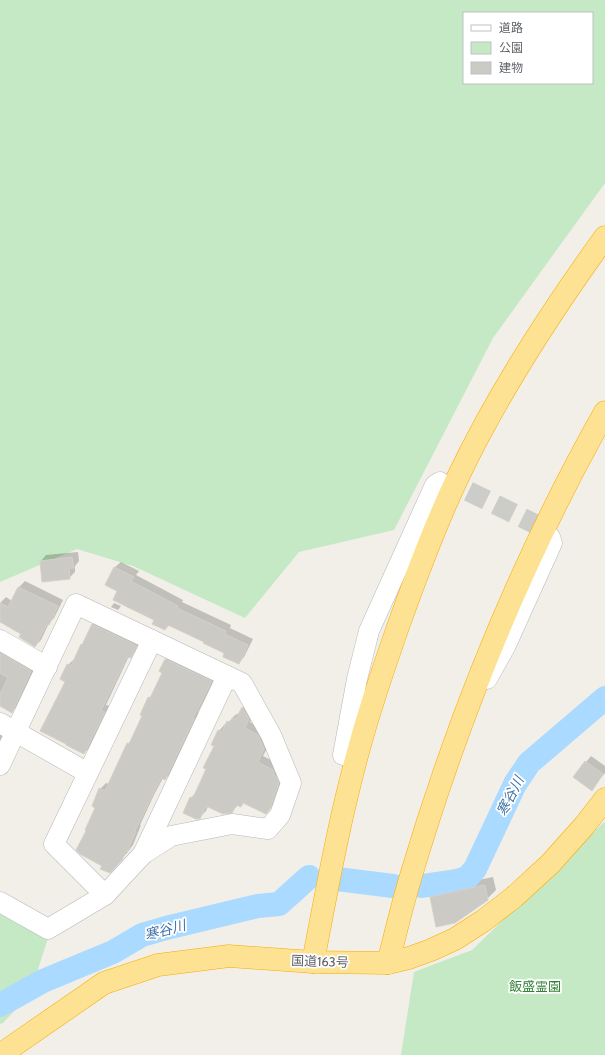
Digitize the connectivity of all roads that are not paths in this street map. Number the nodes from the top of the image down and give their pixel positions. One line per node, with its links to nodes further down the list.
1 (605, 238): 9 (highway)
2 (605, 412): 10 (highway)
3 (440, 482): 9 (street)
4 (550, 536): 10 (street)
5 (0, 640): 7 (street)
6 (152, 640): 7 (street); 8 (street); 14 (street)
7 (47, 667): 11 (street)
8 (227, 676): 16 (street); 16 (street)
9 (368, 681): 12 (street); 19 (highway)
10 (460, 725): 20 (highway)
11 (8, 728): 13 (street); 14 (street)
12 (343, 755)
13 (0, 765)
14 (88, 774): 17 (street)
15 (605, 799): 20 (highway, 国道163号)
16 (143, 854): 17 (street)
17 (105, 895): 18 (street)
18 (0, 902)
19 (313, 962): 20 (highway, 国道163号); 21 (highway, 国道163号)
20 (388, 963)
21 (0, 1055)

